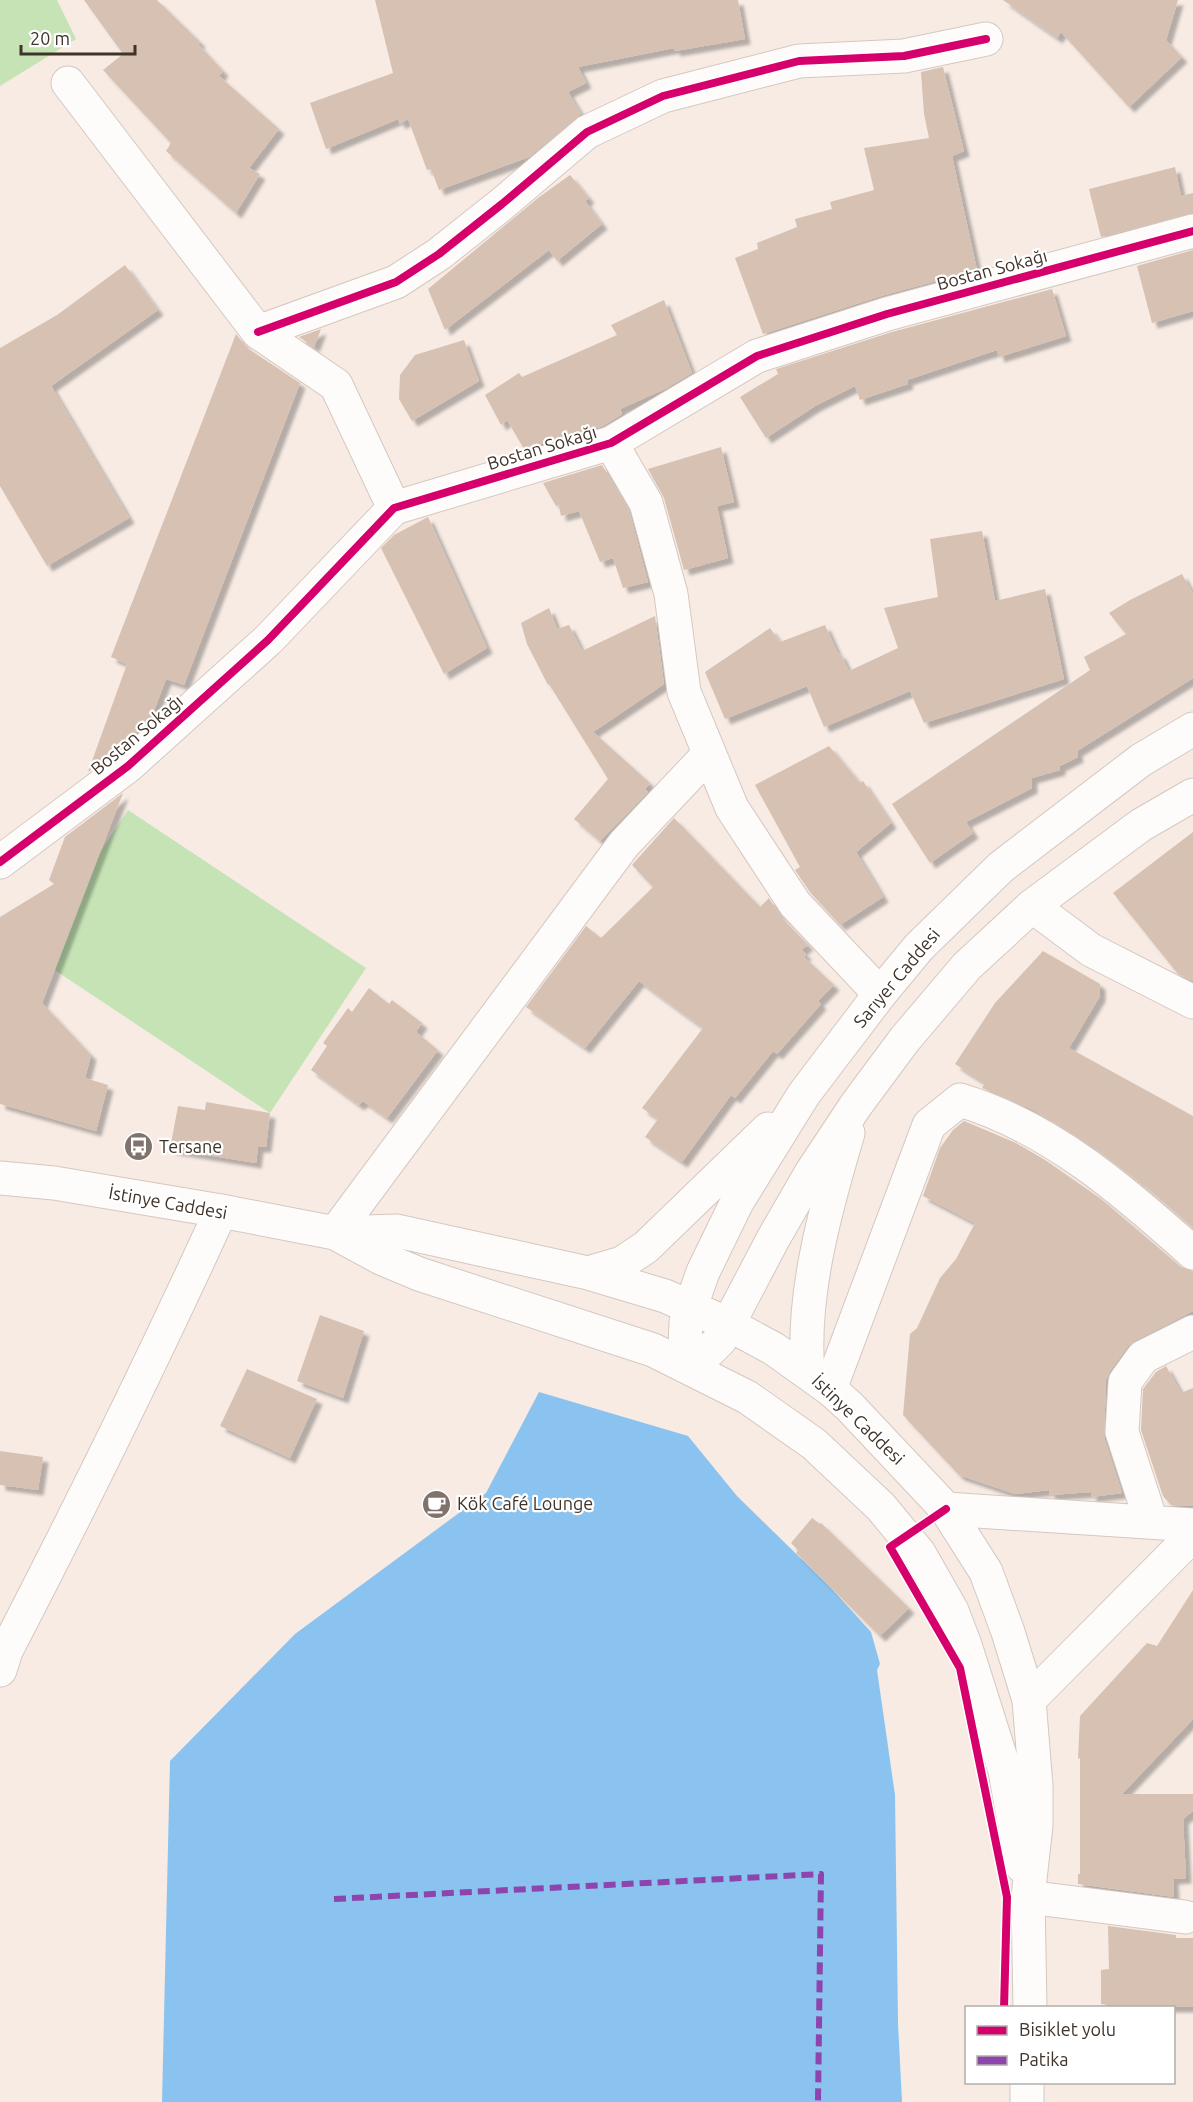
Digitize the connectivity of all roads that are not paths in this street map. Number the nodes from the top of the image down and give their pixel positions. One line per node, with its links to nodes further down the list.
1 (986, 39): 4 (street)
2 (68, 83): 4 (street)
3 (1193, 231): 5 (street, Bostan Sokağı)
4 (258, 332): 6 (street)
5 (611, 443): 6 (street, Bostan Sokağı); 8 (street)
6 (394, 508): 10 (street, Bostan Sokağı)
7 (1193, 729): 12 (street, Sarıyer Caddesi)
8 (709, 754): 12 (street); 18 (street)
9 (1193, 795): 11 (street)
10 (0, 862)
11 (1032, 906): 13 (street); 15 (street)
12 (880, 994): 14 (street, Sarıyer Caddesi)
13 (1193, 1002)
14 (804, 1094): 20 (street); 21 (street, Sarıyer Caddesi)
15 (856, 1105): 22 (street); 25 (street)
16 (0, 1178): 17 (street, İstinye Caddesi)
17 (221, 1211): 18 (street, İstinye Caddesi); 30 (street)
18 (335, 1233): 20 (street, İstinye Caddesi); 24 (street, İstinye Caddesi)
19 (1193, 1253): 25 (street)
20 (588, 1273): 21 (street, İstinye Caddesi)
21 (691, 1306): 22 (street, İstinye Caddesi); 24 (street, Sarıyer Caddesi)
22 (728, 1324): 24 (street); 25 (street, İstinye Caddesi)
23 (1193, 1332): 27 (street)
24 (689, 1367): 32 (street, İstinye Caddesi)
25 (819, 1381): 26 (street, İstinye Caddesi)
26 (946, 1509): 27 (street); 31 (street, İstinye Caddesi)
27 (1151, 1521): 28 (street)
28 (1193, 1524)
29 (1193, 1535): 31 (street)
30 (0, 1670)
31 (1029, 1700): 32 (street, İstinye Caddesi)
32 (1028, 1897): 33 (street); 34 (street, İstinye Caddesi)
33 (1185, 1917)
34 (1030, 2006)
35 (1027, 2084): 36 (street)
36 (1027, 2102)

